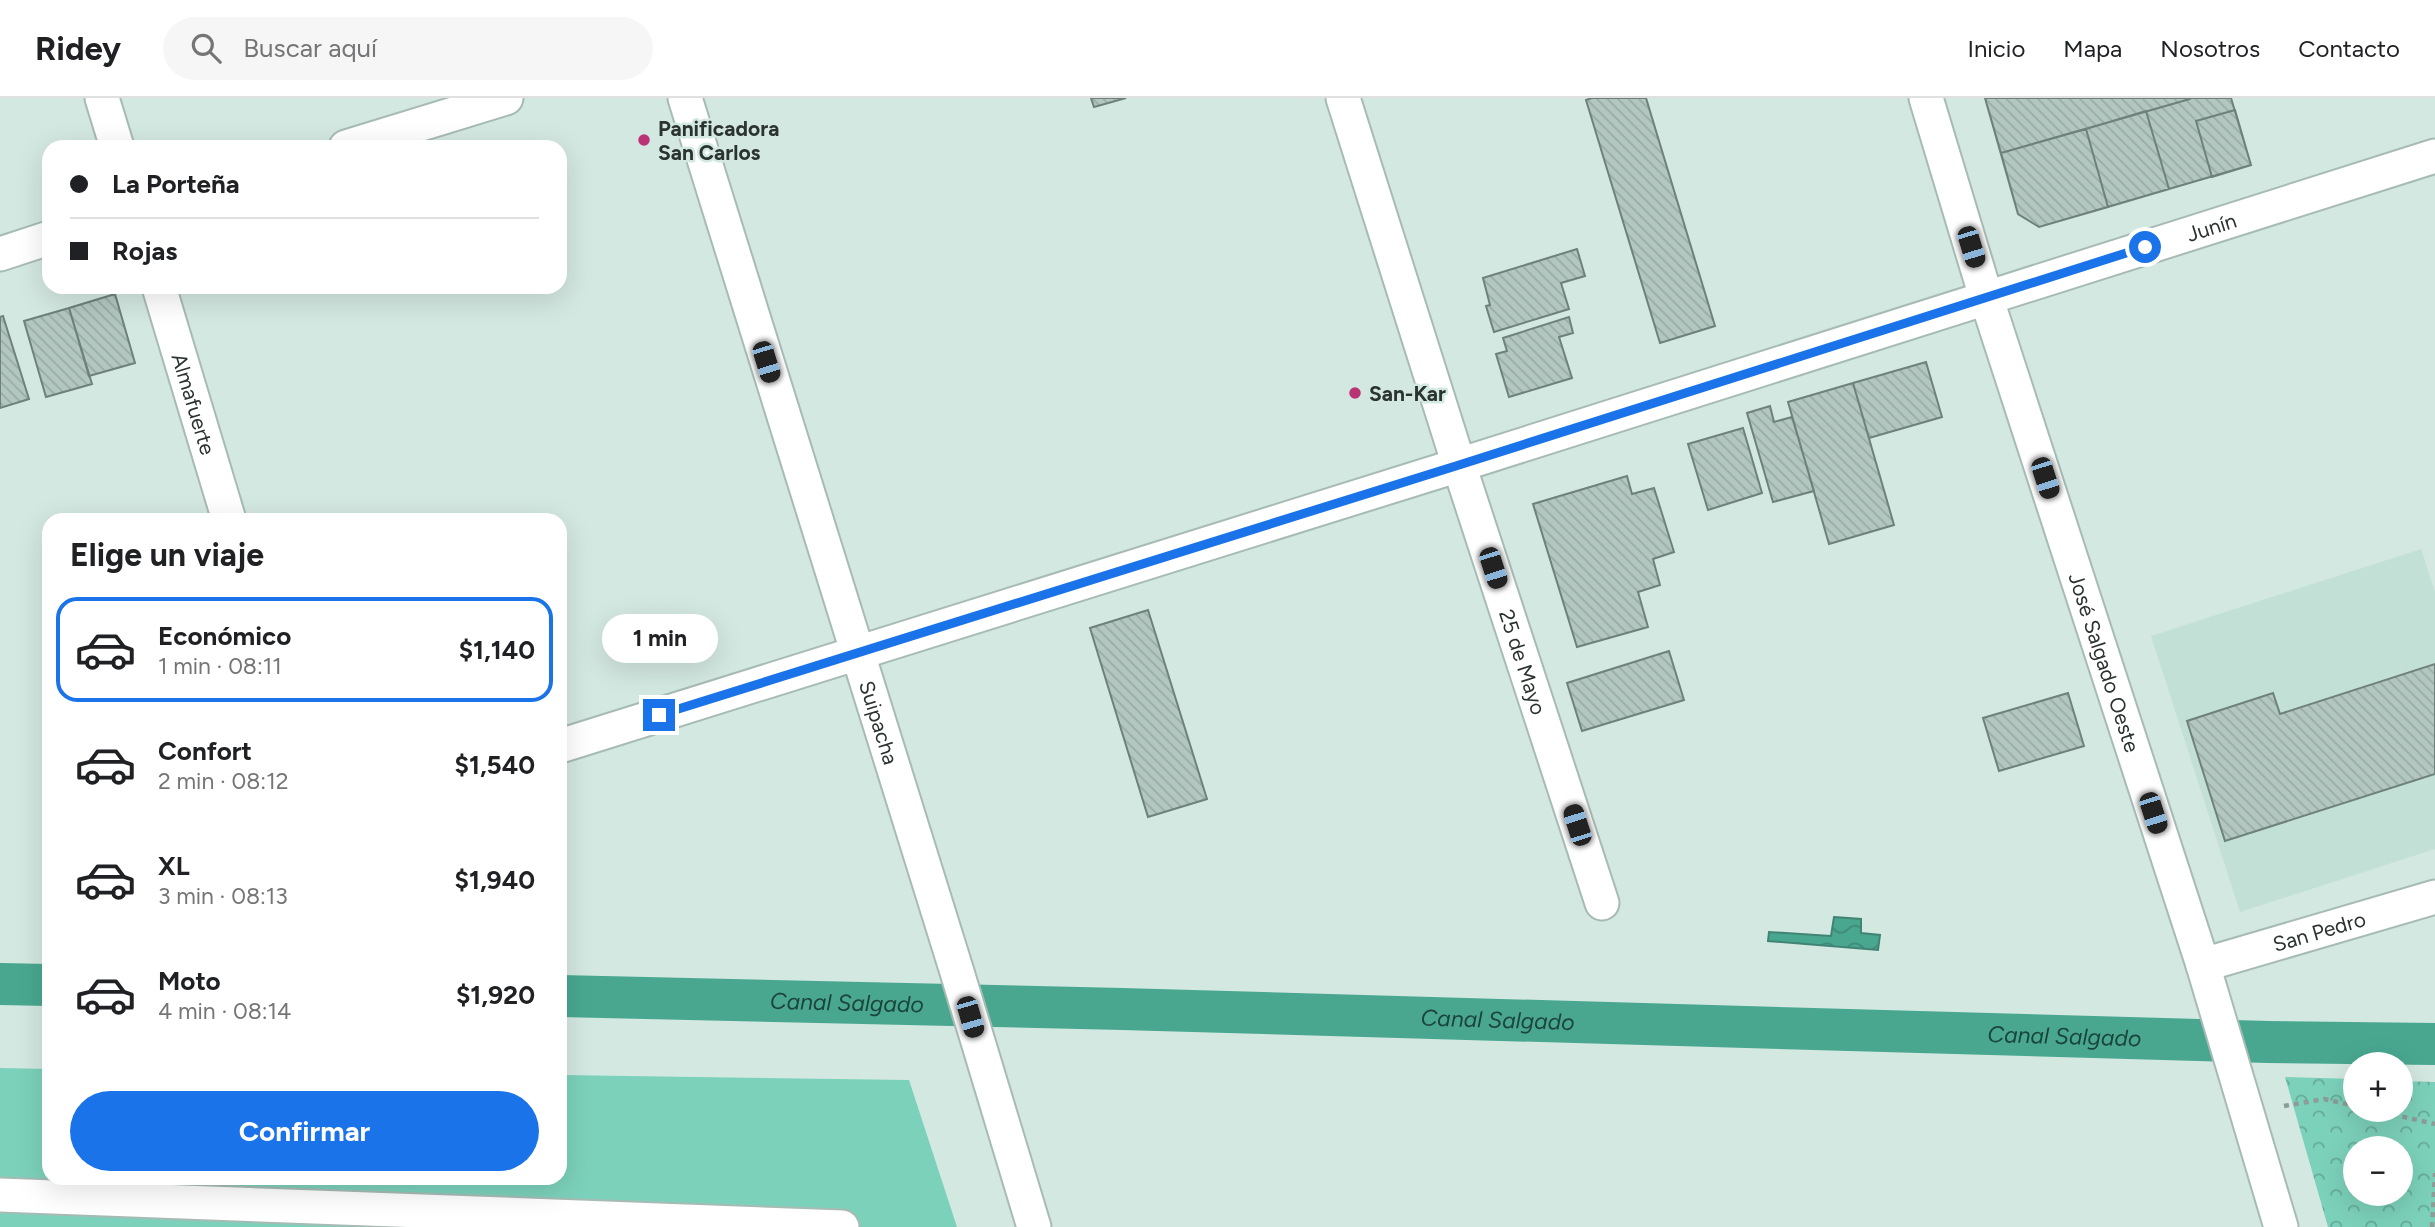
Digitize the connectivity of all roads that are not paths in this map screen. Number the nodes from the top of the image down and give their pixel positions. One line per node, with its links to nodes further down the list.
1 (102, 98): 6 (street)
2 (506, 98): 7 (street)
3 (685, 98): 15 (street, Suipacha)
4 (1343, 98): 13 (street, 25 de Mayo)
5 (1926, 98): 12 (street, José Salgado Oeste)
6 (115, 140)
7 (369, 140)
8 (2435, 156): 12 (street, Junín)
9 (42, 240): 10 (street)
10 (0, 254)
11 (161, 294): 14 (street, Almafuerte)
12 (1986, 297): 13 (street, Junín); 19 (street, José Salgado Oeste)
13 (1459, 465): 15 (street, Junín); 18 (street, 25 de Mayo)
14 (227, 513)
15 (856, 653): 16 (street, Junín); 22 (street, Suipacha)
16 (567, 744)
17 (2435, 897): 19 (street, San Pedro)
18 (1602, 903)
19 (2203, 965): 23 (street, José Salgado Oeste)
20 (0, 1195): 21 (street)
21 (842, 1227)
22 (1034, 1227)
23 (2281, 1227)

